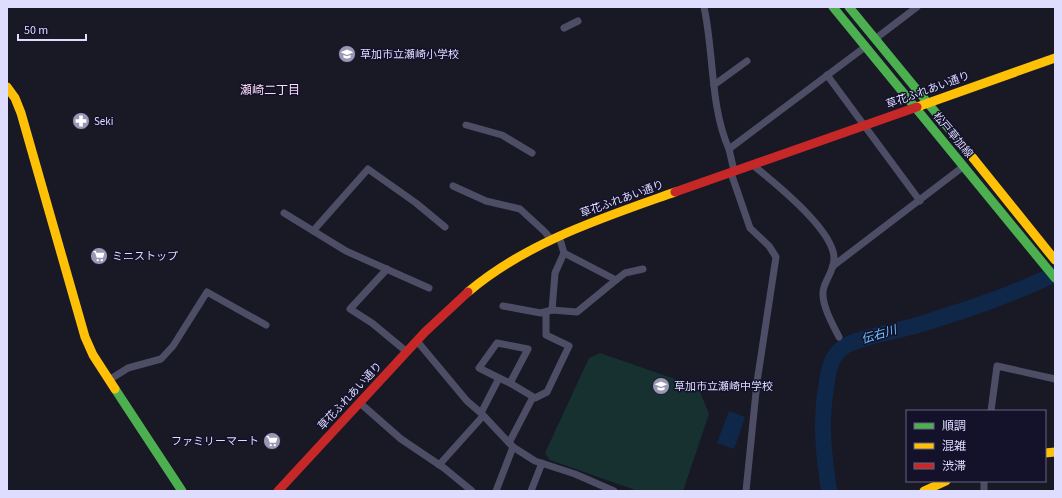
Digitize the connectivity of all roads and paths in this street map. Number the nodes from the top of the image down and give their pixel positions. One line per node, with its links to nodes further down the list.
1 (704, 7): 12 (street)
2 (833, 7): 8 (street, 松戸草加線)
3 (849, 7): 7 (street, 松戸草加線)
4 (917, 7): 7 (street)
5 (578, 21): 6 (street)
6 (564, 28)
7 (875, 39): 14 (street, 松戸草加線)
8 (865, 47): 11 (street); 15 (street, 松戸草加線)
9 (1055, 58): 14 (street, 草花ふれあい通り)
10 (747, 61): 12 (street)
11 (827, 75): 17 (street); 18 (street)
12 (714, 85): 18 (street)
13 (7, 87): 45 (street)
14 (927, 103): 15 (street, 草花ふれあい通り); 30 (street, 松戸草加線)
15 (915, 108): 17 (street, 草花ふれあい通り); 21 (street, 松戸草加線)
16 (466, 125): 19 (street)
17 (865, 126): 20 (street, 草花ふれあい通り); 24 (street)
18 (729, 149): 22 (street)
19 (532, 153)
20 (753, 165): 22 (street, 草花ふれあい通り); 31 (street)
21 (964, 166): 24 (street); 34 (street, 松戸草加線)
22 (732, 172): 28 (street, 草花ふれあい通り); 62 (street)
23 (453, 186): 28 (street)
24 (920, 201): 31 (street)
25 (284, 213): 27 (street)
26 (445, 227): 27 (street)
27 (313, 231): 32 (street)
28 (555, 237): 29 (street); 41 (street, 草花ふれあい通り)
29 (564, 253): 35 (street); 38 (street)
30 (1055, 260)
31 (833, 266): 40 (street)
32 (386, 269): 36 (street); 42 (street)
33 (643, 269): 35 (street)
34 (1055, 278)
35 (616, 280): 38 (street)
36 (429, 288)
37 (503, 306): 38 (street)
38 (549, 311): 47 (street)
39 (266, 325): 45 (street)
40 (839, 336)
41 (417, 341): 42 (street, 草花ふれあい通り); 50 (street)
42 (408, 352): 48 (street, 草花ふれあい通り)
43 (499, 378): 46 (street); 46 (street); 50 (street)
44 (1055, 379): 49 (street)
45 (108, 380): 56 (street)
46 (510, 383): 47 (street)
47 (533, 396): 51 (street)
48 (360, 404): 53 (street); 57 (street, 草花ふれあい通り)
49 (990, 410)
50 (482, 414): 51 (street); 53 (street)
51 (511, 445): 52 (street); 59 (street)
52 (542, 463): 55 (street); 60 (street)
53 (439, 465): 58 (street)
54 (944, 482): 63 (street)
55 (601, 489): 61 (street)
56 (182, 491)
57 (278, 491)
58 (472, 491)
59 (496, 491)
60 (531, 491)
61 (614, 491)
62 (746, 491)
63 (924, 491)

